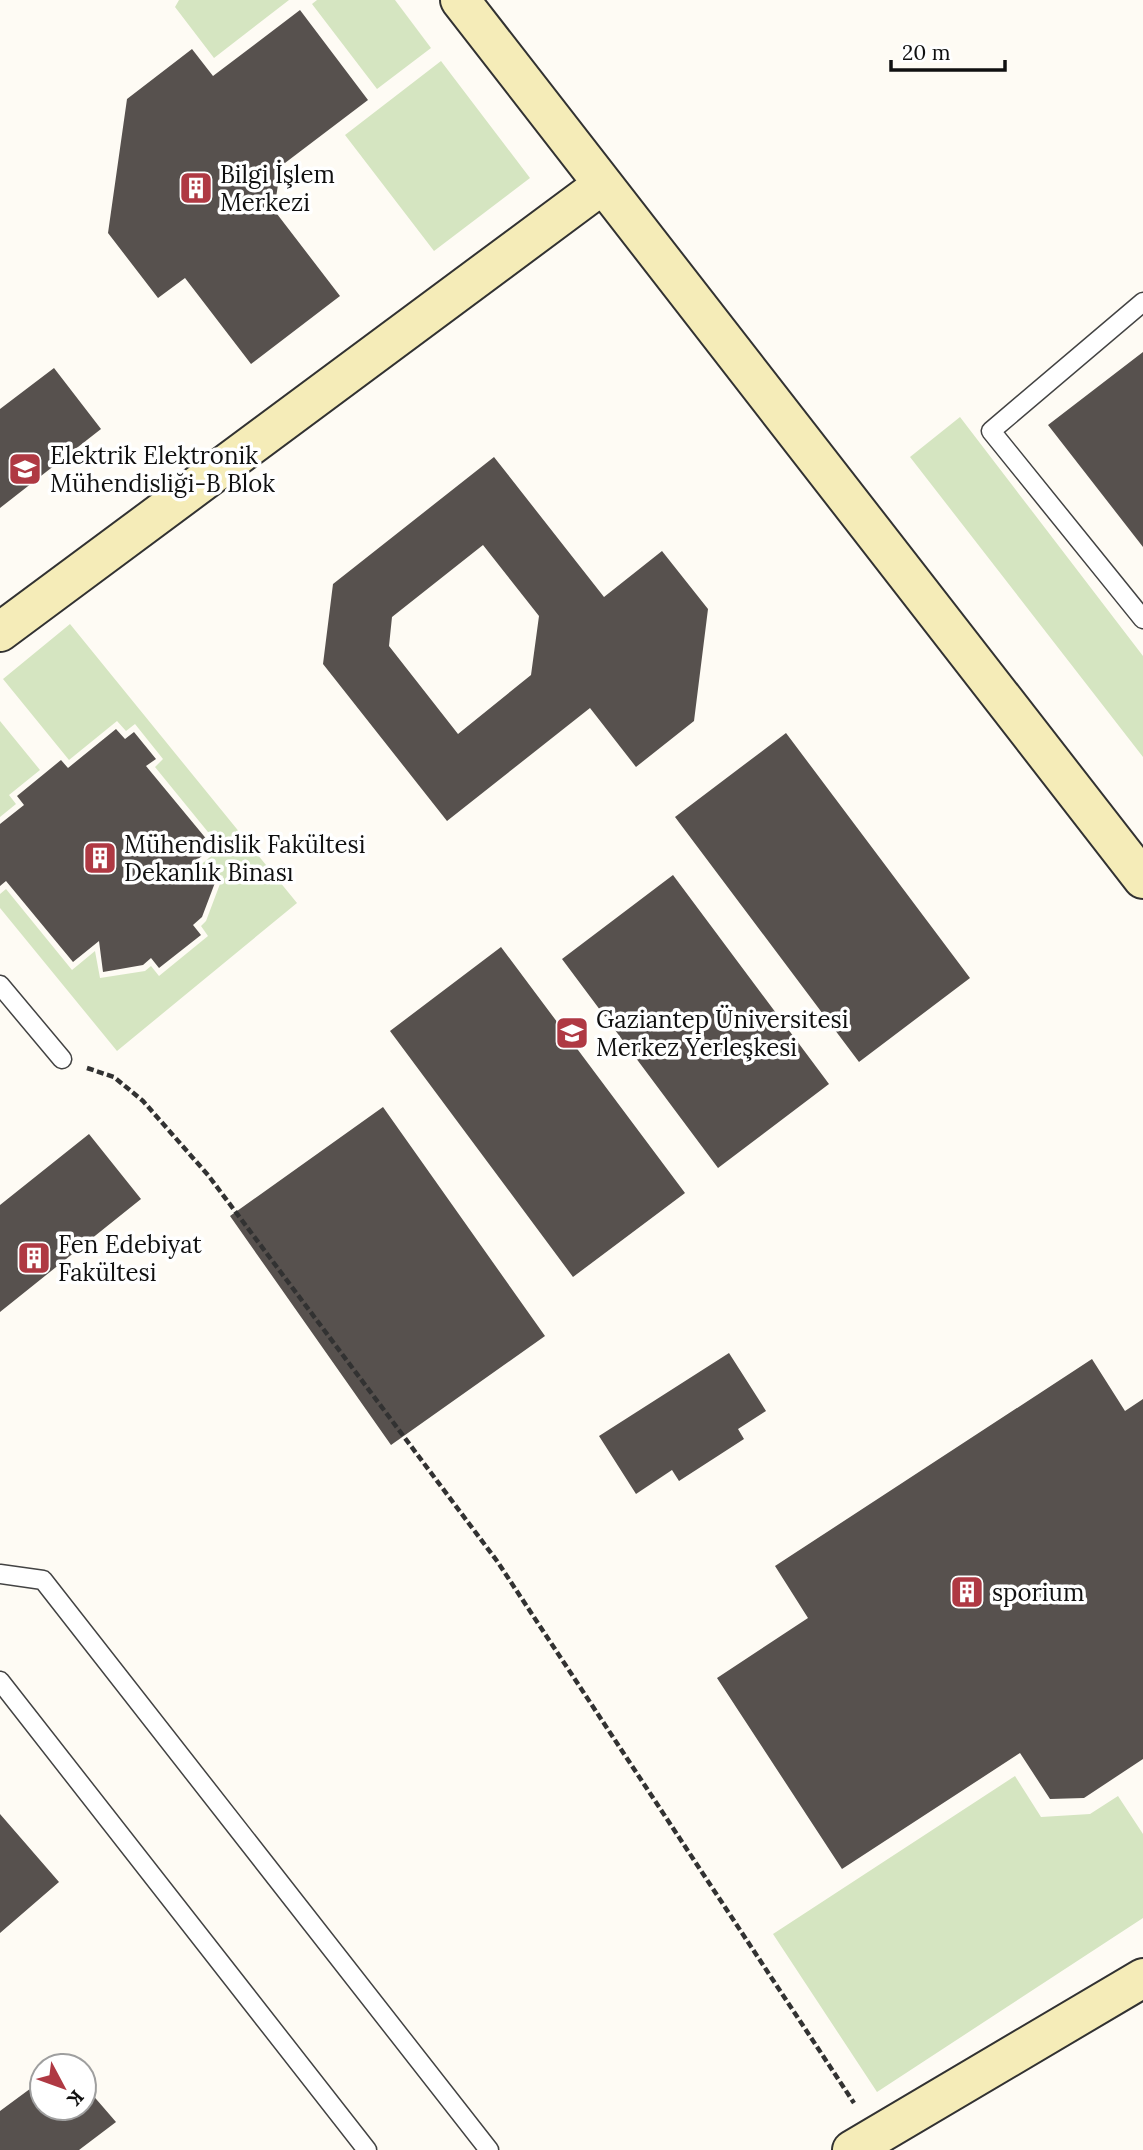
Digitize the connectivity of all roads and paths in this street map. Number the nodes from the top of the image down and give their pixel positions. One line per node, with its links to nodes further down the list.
1 (460, 0): 2 (street)
2 (602, 185): 5 (street); 6 (street)
3 (1143, 302): 4 (lane)
4 (1143, 619)
5 (0, 632)
6 (1143, 879)
7 (0, 985): 8 (lane)
8 (62, 1059): 12 (path)
9 (0, 1574): 14 (lane)
10 (0, 1681): 13 (lane)
11 (1143, 1978): 12 (street)
12 (871, 2145)
13 (367, 2150)
14 (489, 2150)

